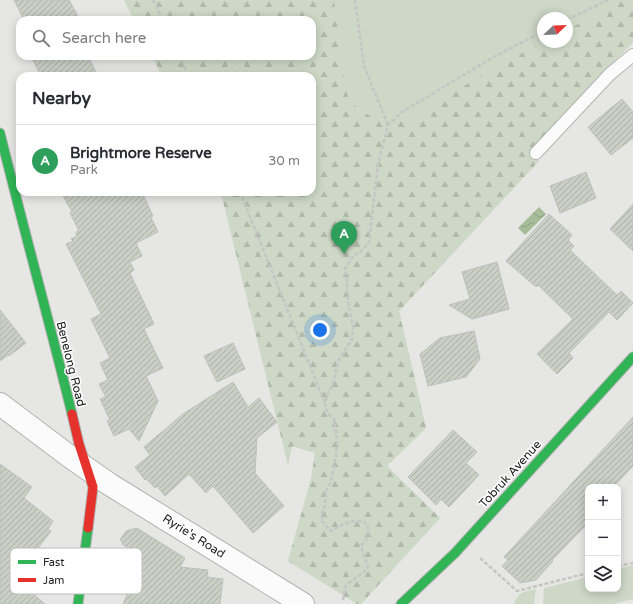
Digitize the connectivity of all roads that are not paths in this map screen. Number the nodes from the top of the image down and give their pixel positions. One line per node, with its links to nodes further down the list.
1 (633, 55): 3 (lane)
2 (0, 132): 6 (street, Benelong Road)
3 (536, 153)
4 (633, 357): 11 (street, Tobruk Avenue)
5 (0, 404): 6 (street, Ryrie's Road)
6 (86, 467): 7 (street, Benelong Road); 10 (street, Ryrie's Road)
7 (85, 548)
8 (79, 594): 9 (street, Benelong Road)
9 (78, 604)
10 (303, 604)
11 (401, 604)

